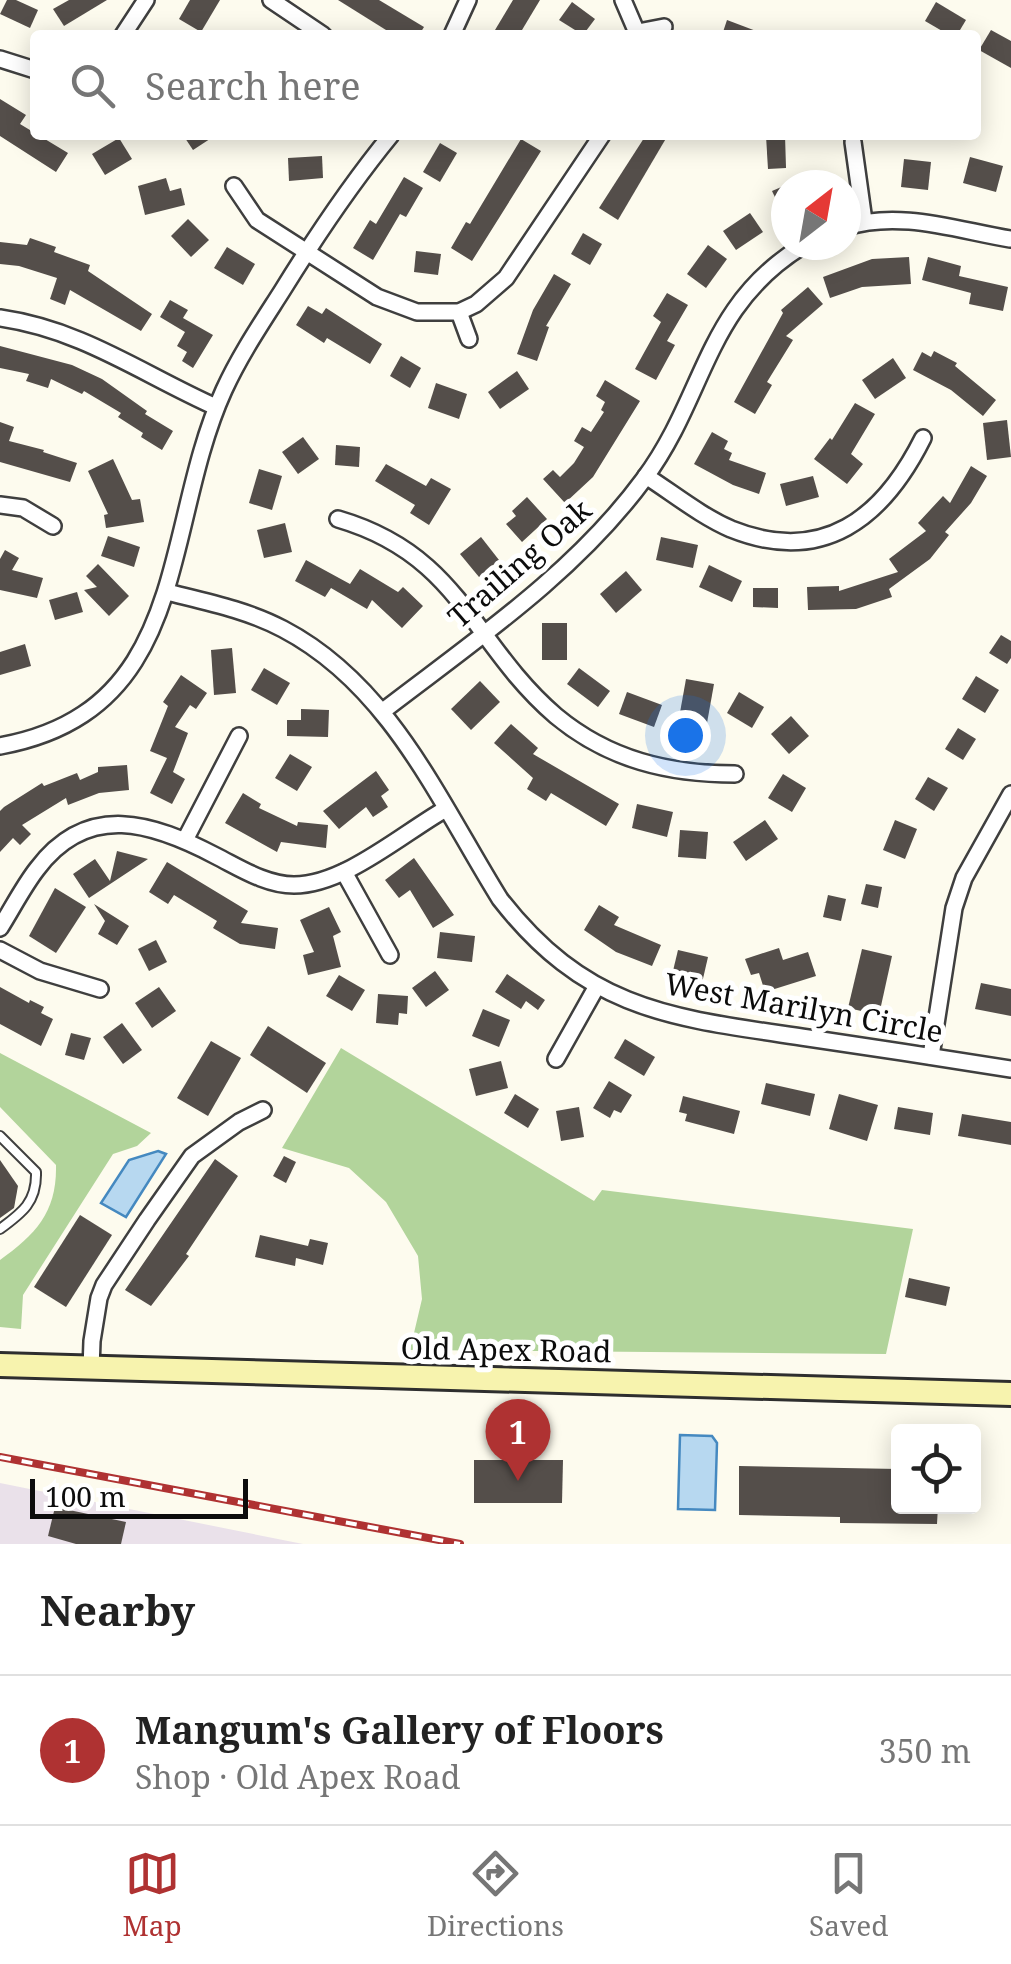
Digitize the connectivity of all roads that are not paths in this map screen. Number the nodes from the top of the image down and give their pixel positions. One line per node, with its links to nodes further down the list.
1 (146, 0): 6 (street)
2 (271, 0): 7 (street)
3 (468, 0): 8 (street)
4 (624, 0): 9 (street)
5 (664, 27): 10 (street)
6 (126, 30)
7 (316, 30)
8 (454, 30)
9 (636, 30)
10 (653, 30)
11 (0, 59): 12 (street)
12 (30, 68)
13 (387, 140): 20 (street)
14 (599, 140): 22 (street)
15 (852, 142): 17 (street)
16 (234, 186): 20 (street)
17 (864, 222): 18 (street); 19 (street)
18 (861, 223)
19 (1010, 239)
20 (306, 252): 22 (street); 25 (street)
21 (784, 260): 27 (street, Trailing Oak)
22 (459, 312): 24 (street)
23 (0, 318): 25 (street)
24 (469, 339)
25 (216, 408): 31 (street)
26 (922, 438): 27 (street)
27 (646, 476): 32 (street, Trailing Oak)
28 (0, 505): 30 (street)
29 (338, 518): 32 (street)
30 (53, 526)
31 (168, 592): 33 (street, West Marilyn Circle); 35 (street)
32 (485, 632): 33 (street, Trailing Oak); 36 (street)
33 (383, 711): 38 (street, West Marilyn Circle)
34 (239, 736): 39 (street)
35 (0, 746)
36 (736, 774)
37 (1011, 794): 46 (street)
38 (444, 810): 40 (street); 44 (street, West Marilyn Circle)
39 (185, 840): 40 (street); 41 (street)
40 (344, 872): 43 (street)
41 (0, 928)
42 (0, 950): 45 (street)
43 (390, 955)
44 (596, 986): 46 (street, West Marilyn Circle); 47 (street)
45 (100, 990)
46 (931, 1056): 48 (street, West Marilyn Circle)
47 (556, 1059)
48 (1011, 1069)
49 (264, 1110): 53 (street)
50 (0, 1136): 51 (lane)
51 (0, 1229)
52 (0, 1366): 53 (main road, Old Apex Road)
53 (91, 1369): 54 (main road, Old Apex Road)
54 (1011, 1394)

